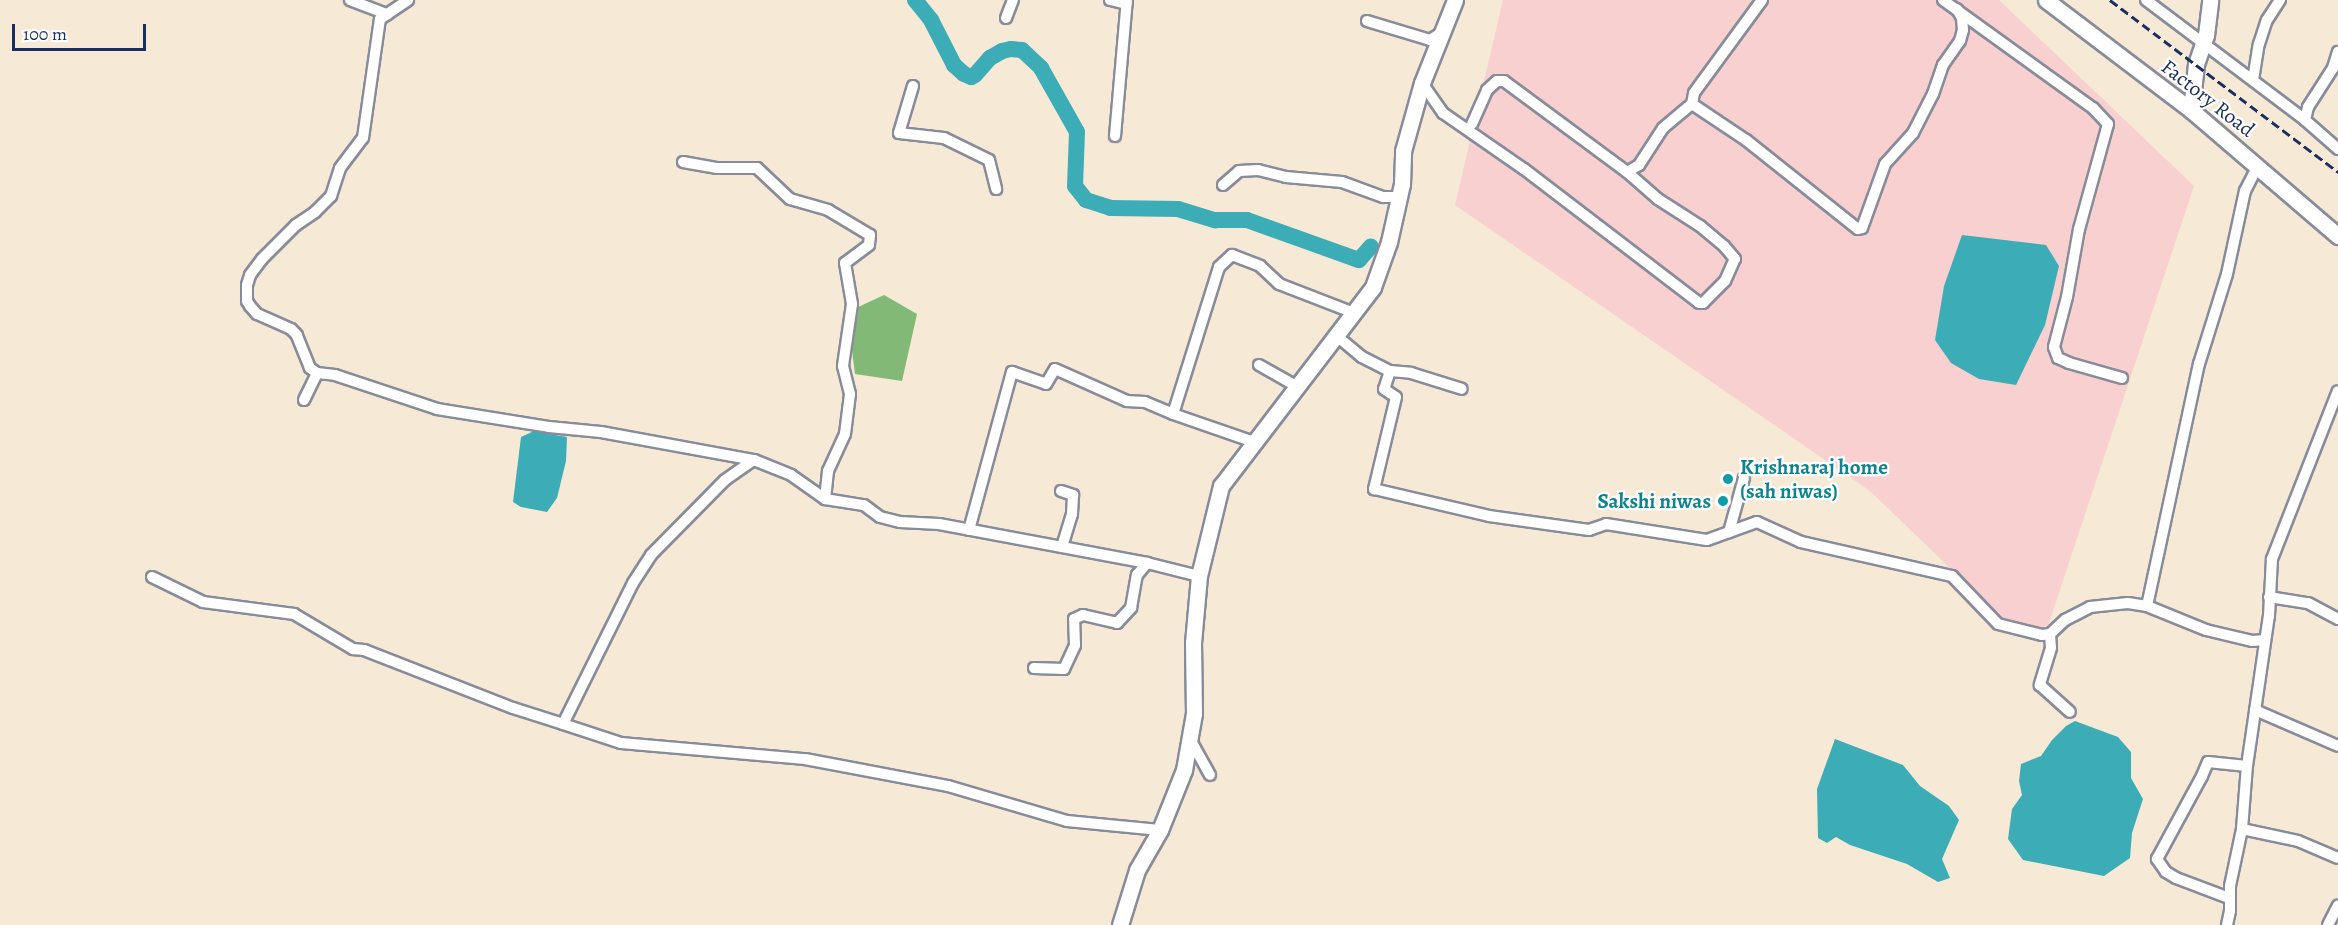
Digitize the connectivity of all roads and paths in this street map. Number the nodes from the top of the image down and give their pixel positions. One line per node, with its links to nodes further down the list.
1 (350, 0): 14 (street)
2 (408, 0): 14 (street)
3 (1013, 0): 15 (street)
4 (1110, 0): 12 (street)
5 (1455, 0): 17 (main road)
6 (1762, 0): 23 (street)
7 (1943, 0): 13 (street)
8 (2046, 0): 24 (main road, Factory Road)
9 (2146, 0): 18 (street)
10 (2210, 0): 18 (main road)
11 (2280, 0): 20 (street)
12 (1127, 2): 27 (street)
13 (1957, 9): 23 (street); 41 (street)
14 (387, 14): 40 (street)
15 (1006, 18)
16 (1367, 21): 17 (street)
17 (1441, 33): 21 (main road)
18 (2204, 44): 20 (street); 24 (main road)
19 (2338, 52): 25 (street)
20 (2253, 80): 25 (street)
21 (1422, 83): 31 (street); 34 (main road)
22 (913, 86): 33 (street)
23 (1692, 104): 31 (street)
24 (2191, 110): 30 (main road, Factory Road)
25 (2305, 120): 28 (street)
26 (1472, 124): 31 (street)
27 (1115, 136)
28 (2338, 150)
29 (683, 162): 51 (street)
30 (2258, 165): 35 (main road, Factory Road); 59 (street)
31 (1627, 172)
32 (1223, 186): 34 (street)
33 (996, 189)
34 (1399, 196): 36 (main road)
35 (2338, 236)
36 (1354, 313): 37 (main road); 46 (street)
37 (1338, 337): 39 (street); 42 (main road)
38 (1259, 365): 42 (street)
39 (1390, 371): 43 (street); 53 (street)
40 (317, 373): 45 (street); 48 (street)
41 (2122, 378)
42 (1298, 387): 47 (main road)
43 (1462, 389)
44 (2338, 391): 58 (street)
45 (304, 400)
46 (1173, 414): 47 (street); 52 (street)
47 (1254, 442): 56 (main road)
48 (754, 460): 51 (street); 66 (street)
49 (1744, 478): 53 (street)
50 (1061, 491): 54 (street)
51 (825, 499): 52 (street)
52 (969, 530): 54 (street)
53 (1729, 532): 61 (street)
54 (1062, 548): 55 (street)
55 (1147, 563): 56 (street); 63 (street)
56 (1199, 576): 67 (main road)
57 (152, 577): 66 (street)
58 (2269, 597): 60 (street); 62 (street)
59 (2147, 606): 61 (street); 62 (street)
60 (2338, 619)
61 (2050, 634): 65 (street)
62 (2265, 640): 64 (street)
63 (1034, 668)
64 (2255, 710): 68 (street); 69 (street)
65 (2070, 712)
66 (563, 724): 71 (street)
67 (1190, 738): 70 (street); 71 (main road)
68 (2338, 746)
69 (2247, 766): 72 (street); 74 (street)
70 (1210, 775)
71 (1160, 830): 76 (main road)
72 (2242, 830): 73 (street); 74 (street)
73 (2338, 858)
74 (2229, 898): 77 (street)
75 (2338, 905): 78 (street)
76 (1120, 925)
77 (2227, 925)
78 (2328, 925)

